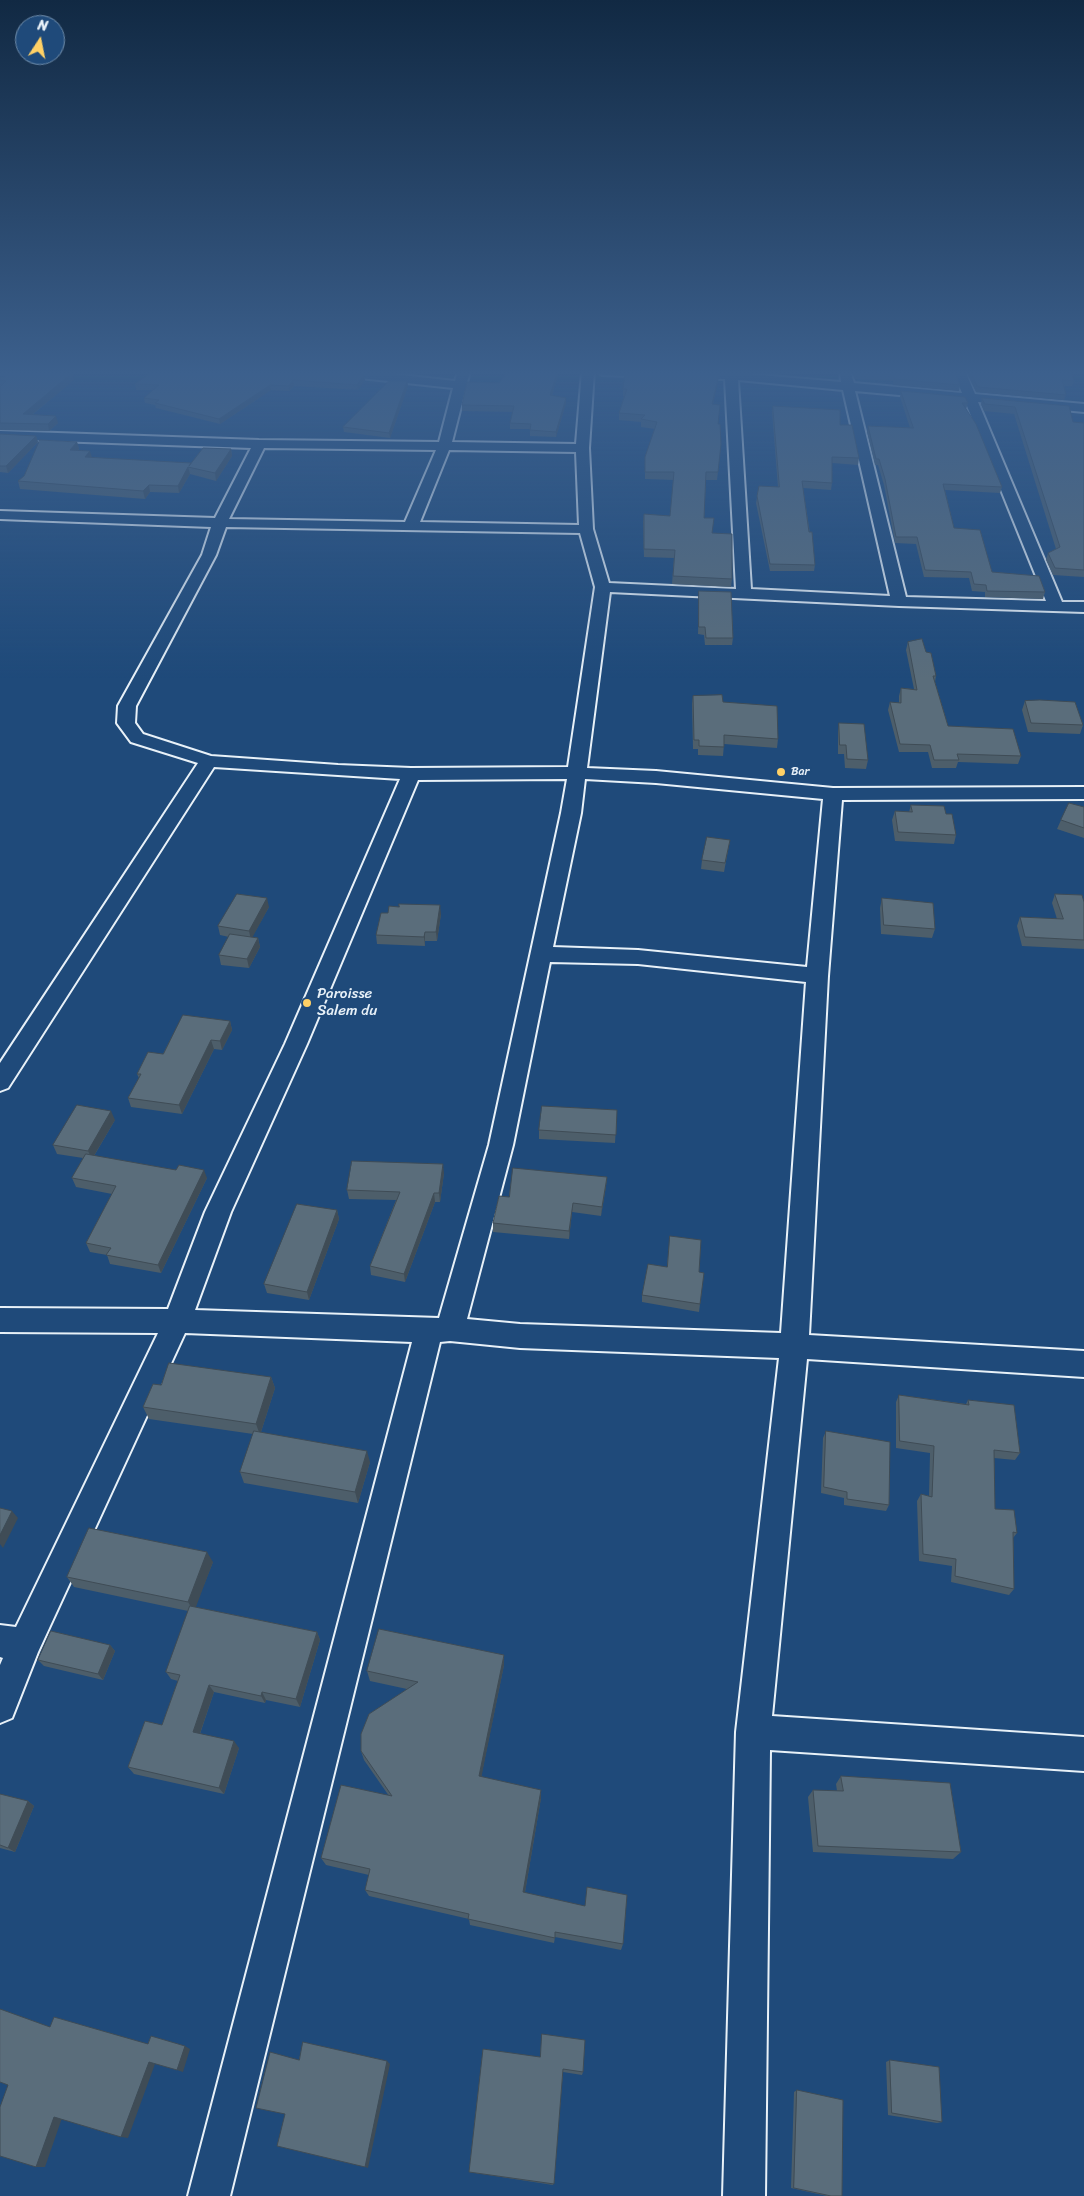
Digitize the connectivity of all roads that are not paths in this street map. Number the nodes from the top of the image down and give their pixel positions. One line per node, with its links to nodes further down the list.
1 (244, 473): 8 (street)
2 (433, 473): 9 (street)
3 (583, 473): 10 (street)
4 (737, 473): 12 (street)
5 (869, 473): 13 (street)
6 (1000, 473): 14 (street)
7 (0, 515): 8 (street)
8 (220, 523): 9 (street); 16 (street)
9 (411, 525): 10 (street)
10 (586, 529): 11 (street)
11 (603, 587): 12 (street); 17 (street)
12 (744, 594): 13 (street)
13 (899, 601): 14 (street)
14 (1056, 607): 15 (street)
15 (1084, 607)
16 (209, 760): 18 (street); 23 (street)
17 (575, 773): 18 (street); 20 (street); 21 (street)
18 (411, 774): 25 (street)
19 (1084, 793): 20 (street)
20 (832, 794): 22 (street)
21 (541, 954): 22 (street); 26 (street)
22 (817, 976): 27 (street)
23 (0, 1082)
24 (0, 1320): 25 (street)
25 (177, 1321): 26 (street); 29 (street)
26 (440, 1330): 27 (street); 33 (street)
27 (794, 1346): 28 (street); 31 (street)
28 (1084, 1364)
29 (13, 1643): 30 (street)
30 (0, 1706)
31 (753, 1732): 32 (street); 34 (street)
32 (1084, 1754)
33 (209, 2196)
34 (744, 2196)

